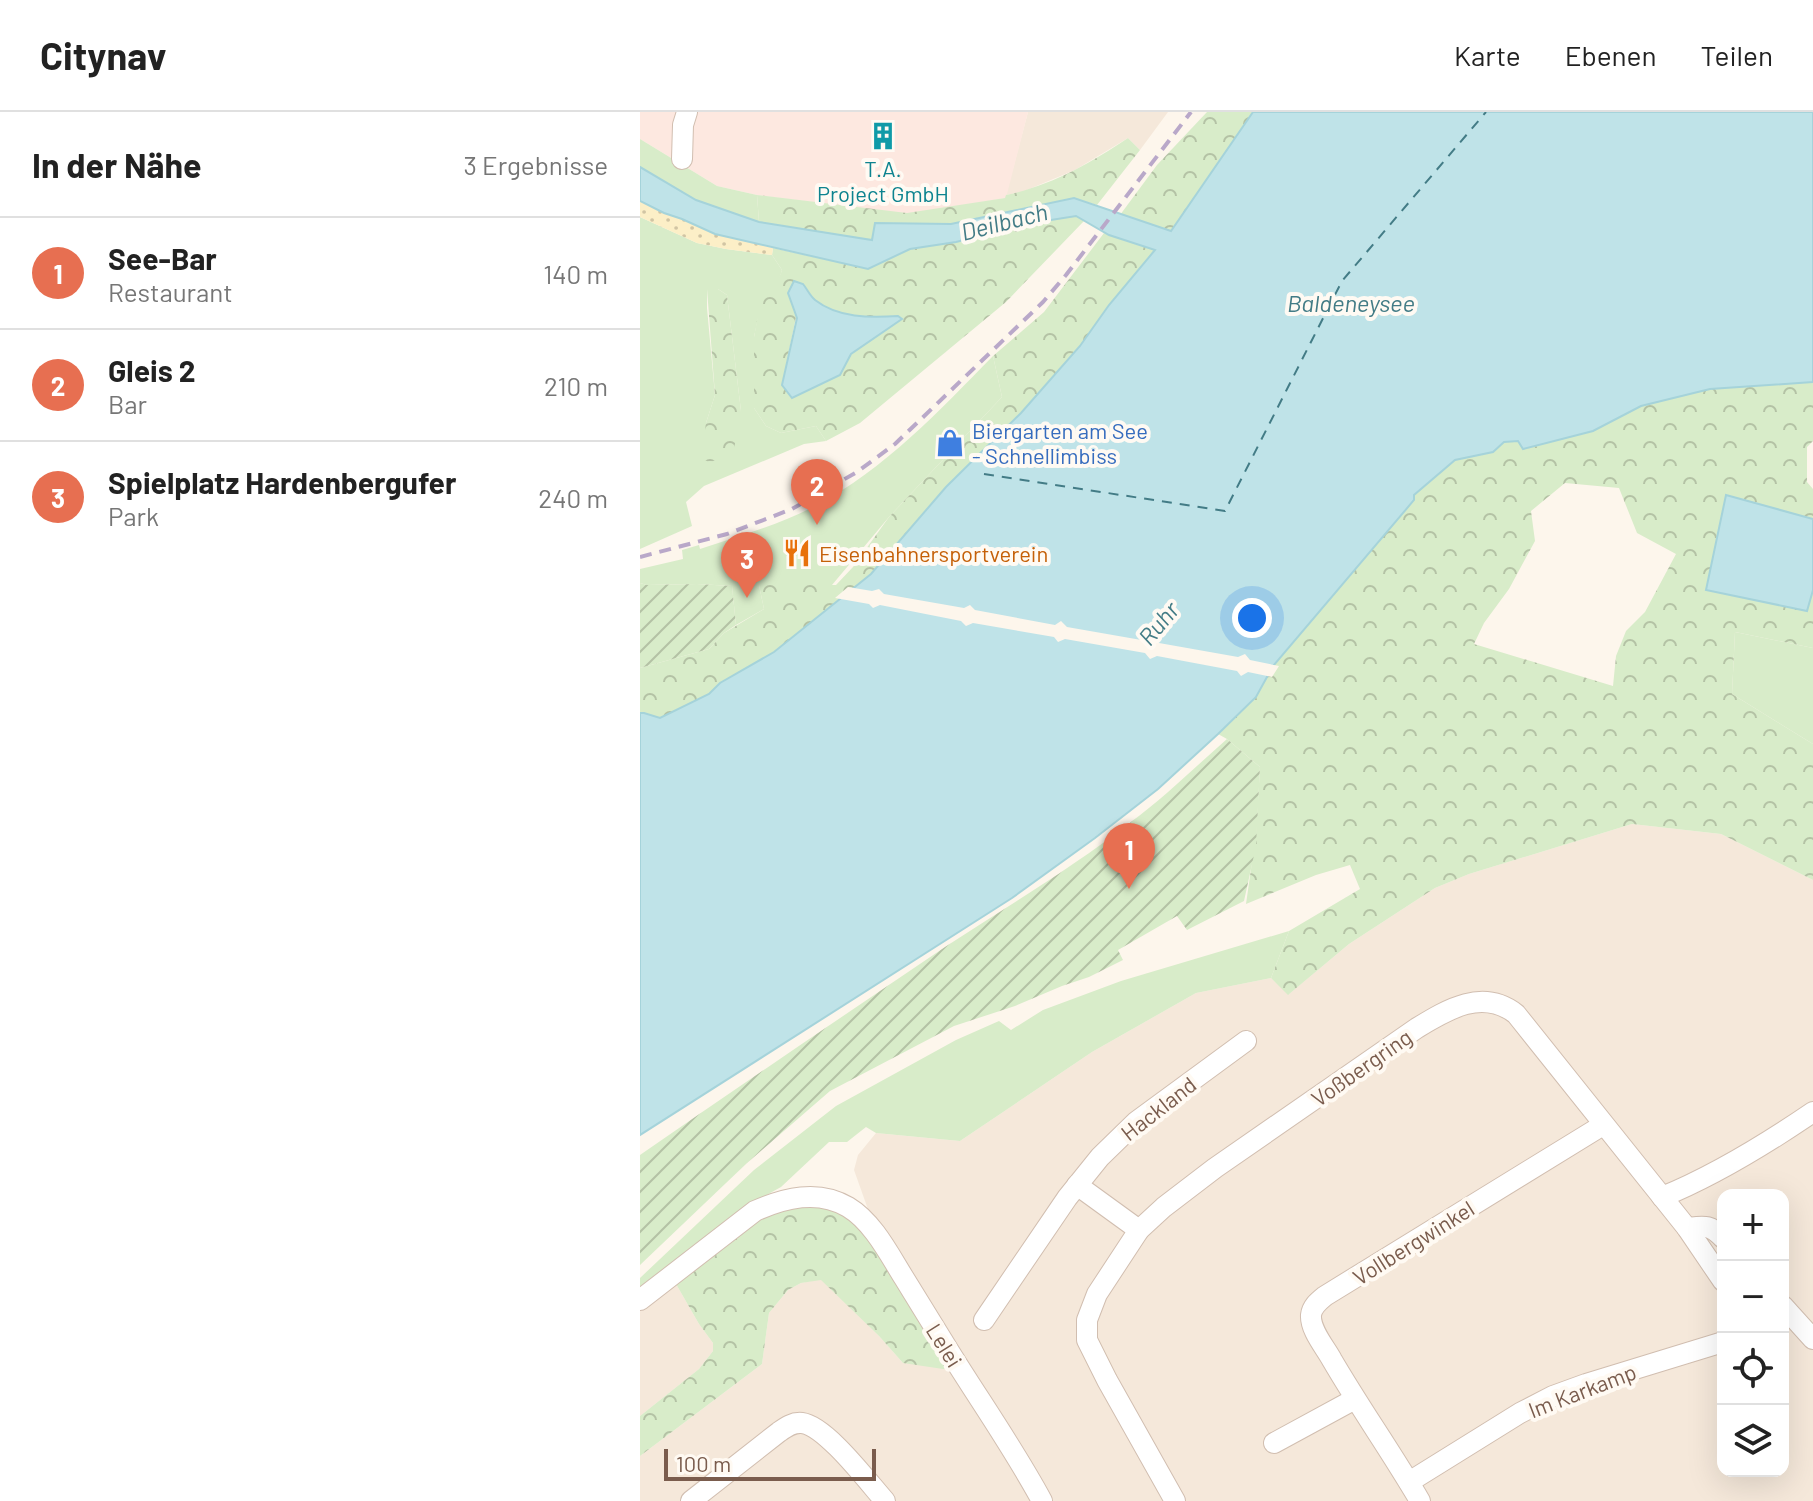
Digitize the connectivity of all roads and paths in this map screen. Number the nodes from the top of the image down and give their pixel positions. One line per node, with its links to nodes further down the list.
1 (687, 112): 2 (street)
2 (682, 159)
3 (1246, 1041): 6 (street, Hackland)
4 (1813, 1112): 7 (street)
5 (1603, 1125): 7 (street, Voßbergring); 9 (street, Voßbergring); 17 (street, Vollbergwinkel)
6 (1077, 1185): 9 (street); 13 (street, Hackland)
7 (1662, 1197): 8 (street)
8 (1687, 1228): 10 (street); 11 (street)
9 (1139, 1230): 23 (street, Voßbergring)
10 (1717, 1232)
11 (1717, 1272)
12 (640, 1300): 22 (street, Lelei)
13 (984, 1320)
14 (1791, 1326): 15 (street)
15 (1813, 1339)
16 (1717, 1344): 19 (street, Im Karkamp)
17 (1355, 1399): 18 (street); 19 (street, Vollbergwinkel)
18 (1274, 1443)
19 (1409, 1482): 24 (street, Vollbergwinkel)
20 (691, 1501): 21 (street)
21 (885, 1501)
22 (1042, 1501)
23 (1175, 1501)
24 (1420, 1501)

